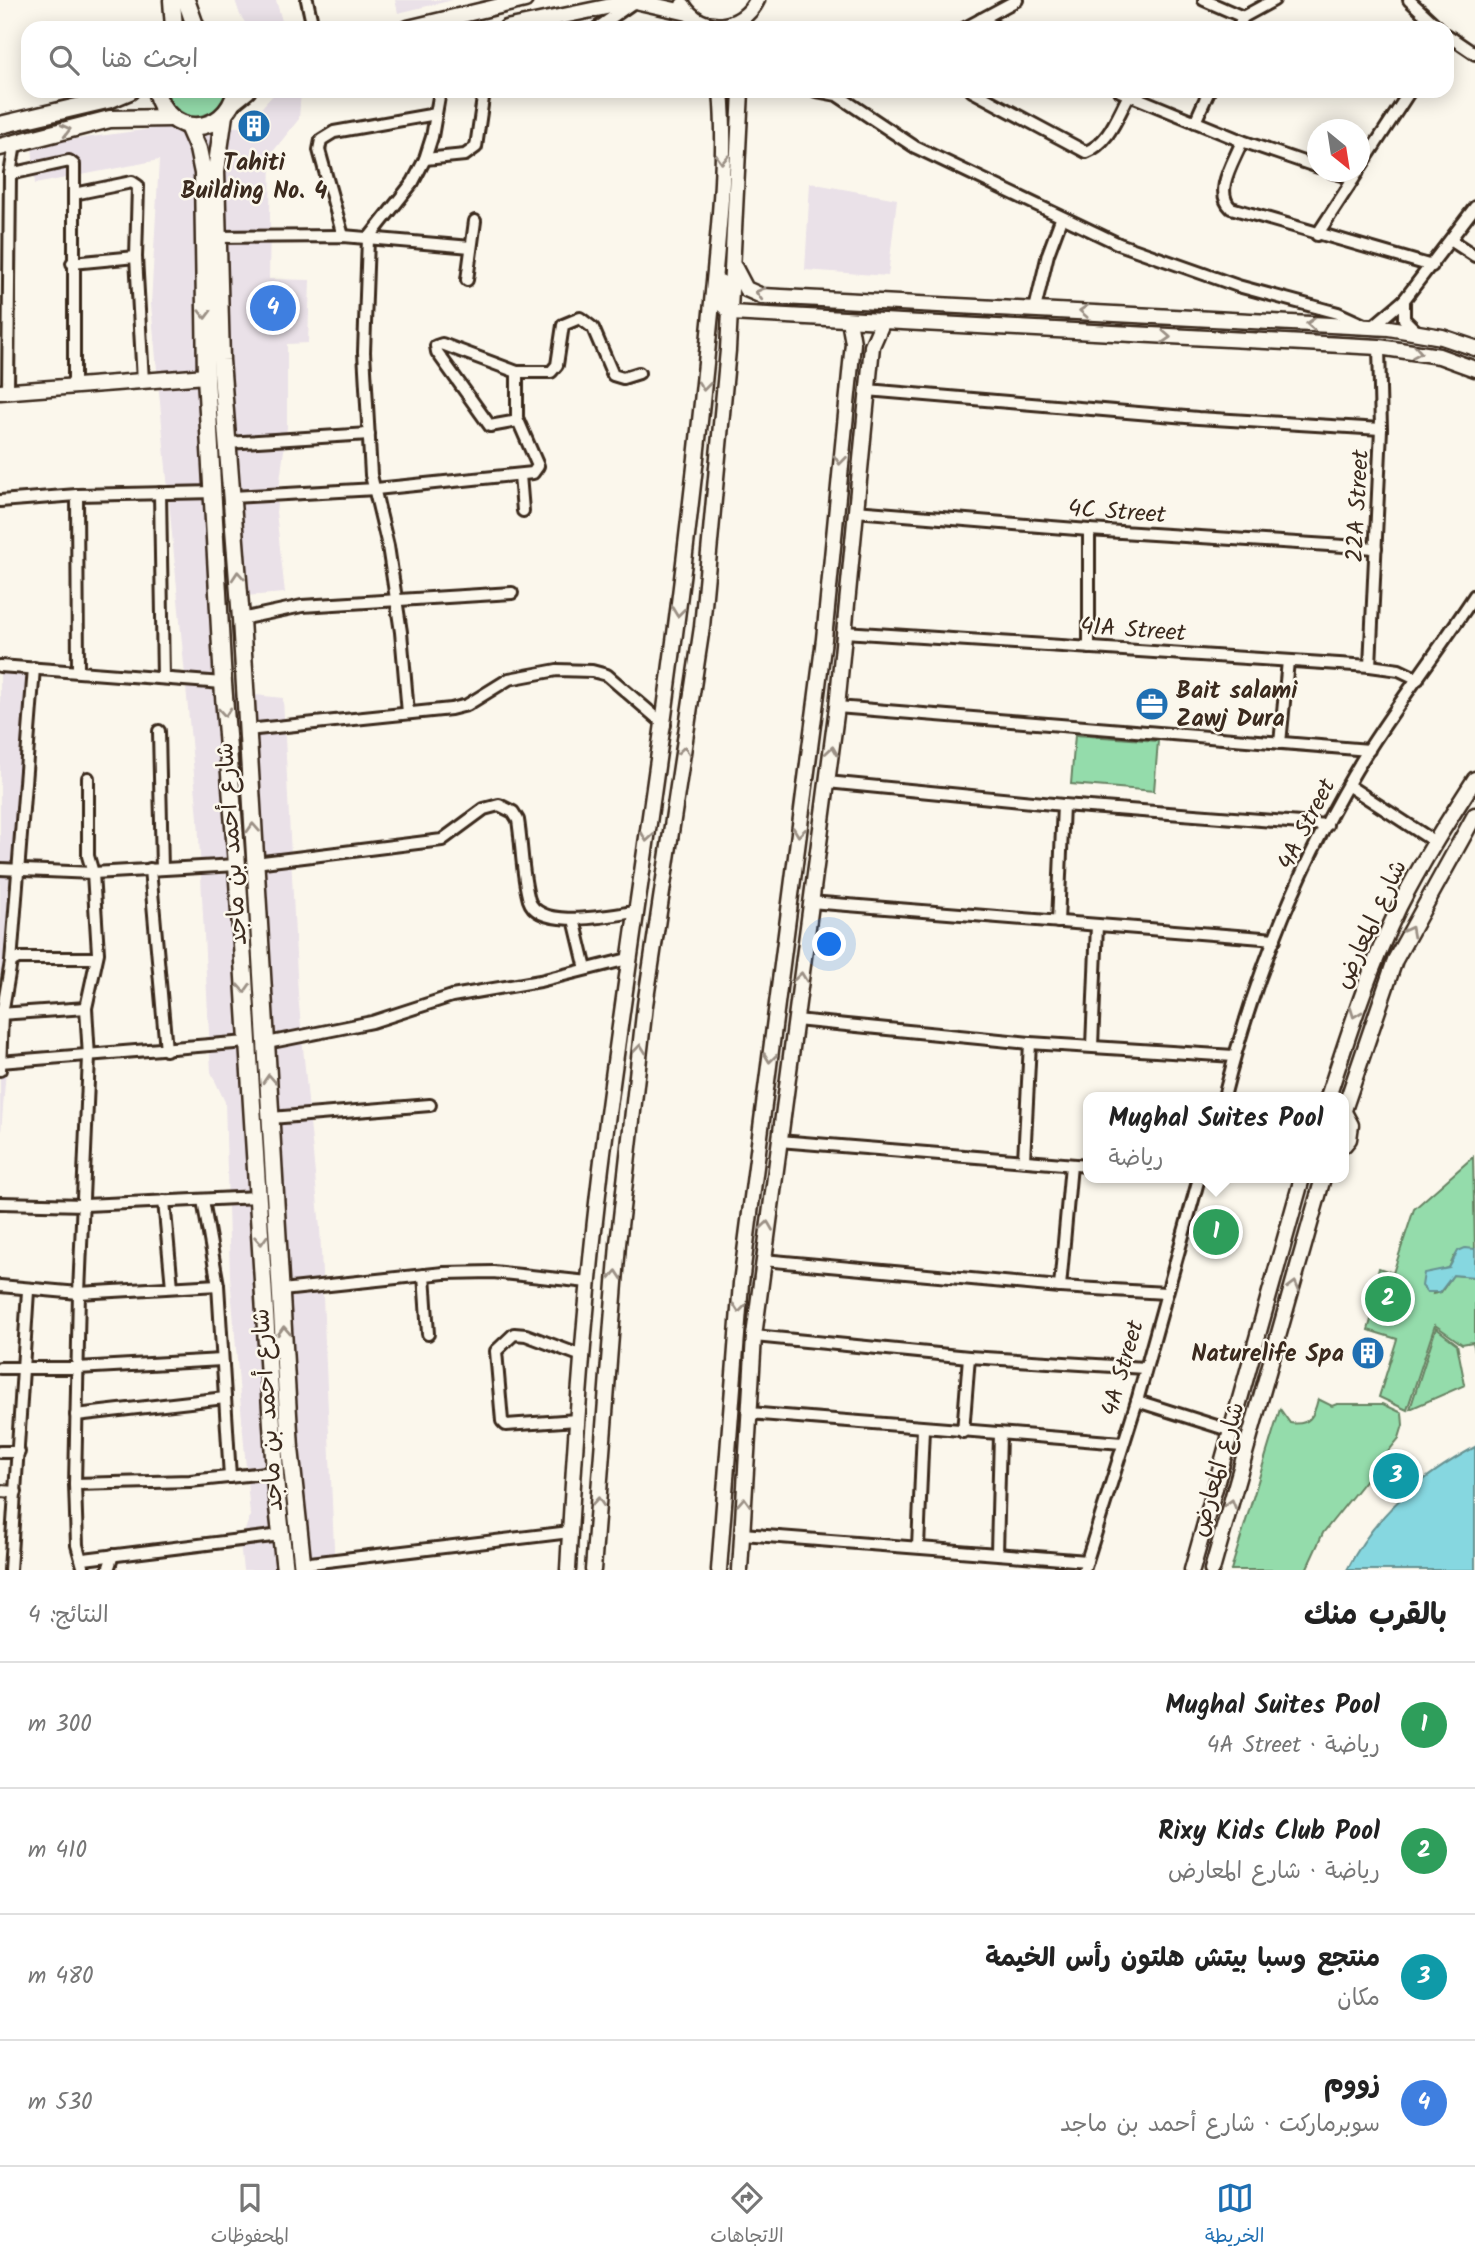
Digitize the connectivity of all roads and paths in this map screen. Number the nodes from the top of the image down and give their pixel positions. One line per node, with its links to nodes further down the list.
1 (173, 0): 14 (main road)
2 (186, 0): 15 (main road)
3 (307, 0): 16 (street)
4 (525, 0): 11 (street)
5 (757, 0): 20 (street)
6 (1017, 0): 13 (street)
7 (1204, 0): 23 (street)
8 (1274, 0): 24 (street)
9 (1409, 0): 25 (street)
10 (635, 1): 12 (street); 18 (street); 19 (street)
11 (471, 6): 17 (street)
12 (692, 16)
13 (981, 19): 21 (street); 22 (street)
14 (174, 21)
15 (194, 21)
16 (312, 21)
17 (428, 21)
18 (539, 21)
19 (607, 21)
20 (746, 21)
21 (977, 21)
22 (985, 21)
23 (1237, 21)
24 (1243, 21)
25 (1432, 21)
26 (1454, 40): 27 (street)
27 (1475, 54)
28 (113, 98): 44 (main road)
29 (158, 98): 42 (main road)
30 (439, 98): 41 (street)
31 (483, 98): 49 (street)
32 (722, 98): 57 (street, one-way to 57)
33 (741, 98): 67 (street)
34 (848, 98): 55 (street)
35 (985, 98): 36 (street)
36 (1122, 98)
37 (1136, 98): 43 (street)
38 (1206, 98): 43 (street)
39 (1405, 98): 48 (street)
40 (231, 103): 45 (main road); 60 (main road, شارع أحمد بن ماجد)
41 (436, 114): 49 (street); 59 (street)
42 (171, 118): 45 (main road); 47 (main road, one-way to 42)
43 (1195, 122): 46 (street)
44 (0, 125)
45 (188, 126): 86 (main road, شارع أحمد بن ماجد, one-way to 86)
46 (1242, 141): 50 (street); 58 (street)
47 (7, 145): 51 (street)
48 (1370, 153)
49 (425, 159): 61 (street)
50 (1307, 162)
51 (10, 174): 53 (street); 90 (street)
52 (1351, 182): 58 (street)
53 (74, 194): 65 (street); 66 (street)
54 (1475, 207): 62 (street)
55 (1061, 219): 72 (street); 78 (street)
56 (475, 221): 63 (street)
57 (718, 235): 73 (street); 123 (street, one-way to 123)
58 (1317, 235): 68 (street)
59 (343, 236): 60 (street); 61 (street)
60 (216, 237): 95 (main road, شارع أحمد بن ماجد)
61 (368, 239): 63 (street); 94 (street)
62 (1452, 241): 64 (street); 68 (street)
63 (471, 247): 69 (street)
64 (1475, 256)
65 (136, 257): 66 (street); 87 (street)
66 (72, 263): 88 (street)
67 (734, 266): 71 (street, one-way to 67); 73 (street)
68 (1432, 267): 70 (street)
69 (467, 280)
70 (1404, 300): 78 (street); 79 (street)
71 (850, 301): 72 (street); 74 (street)
72 (1041, 309): 77 (street); 78 (street, one-way to 72)
73 (731, 313): 74 (street); 234 (street, one-way to 73)
74 (791, 316): 75 (street)
75 (849, 320): 76 (street); 85 (street)
76 (883, 321): 77 (street); 89 (street)
77 (929, 326): 80 (street, one-way to 80)
78 (1371, 328): 79 (street)
79 (1417, 332): 81 (street)
80 (1379, 347): 82 (street, one-way to 82); 92 (street, 22A Street)
81 (1475, 348)
82 (1475, 369)
83 (517, 372): 84 (street); 91 (street); 91 (street)
84 (639, 373)
85 (850, 375): 93 (street); 235 (street, one-way to 235)
86 (206, 376): 87 (street); 98 (main road, شارع أحمد بن ماجد)
87 (143, 381): 88 (street)
88 (74, 384): 90 (street)
89 (867, 390): 92 (street); 93 (street)
90 (4, 391)
91 (518, 421): 96 (street)
92 (1381, 429): 106 (street, 22A Street)
93 (863, 433): 103 (street)
94 (369, 435): 95 (street); 97 (street)
95 (228, 443): 101 (main road, شارع أحمد بن ماجد)
96 (520, 475): 97 (street); 104 (street)
97 (376, 489): 101 (street); 109 (street)
98 (215, 492): 99 (street); 120 (main road, شارع أحمد بن ماجد)
99 (160, 493): 100 (street); 118 (street)
100 (77, 495): 102 (street); 117 (street)
101 (232, 497): 110 (main road, شارع أحمد بن ماجد, one-way to 101)
102 (0, 501)
103 (855, 511): 105 (street, 4C Street); 111 (street)
104 (523, 512)
105 (1089, 530): 106 (street, 4C Street); 112 (street)
106 (1376, 548): 115 (street, 22A Street)
107 (512, 593): 109 (street)
108 (1475, 595): 119 (street, 4A Street)
109 (397, 601): 110 (street); 122 (street)
110 (241, 619): 124 (main road, شارع أحمد بن ماجد)
111 (844, 632): 112 (street, 41A Street); 121 (street)
112 (1089, 648): 113 (street, 41A Street)
113 (1288, 661): 115 (street, 41A Street); 126 (street)
114 (0, 666): 116 (street)
115 (1370, 666): 119 (street, 41A Street)
116 (34, 668): 117 (street); 141 (street)
117 (78, 671): 118 (street)
118 (163, 678): 120 (street)
119 (1418, 679): 127 (street, 4A Street)
120 (223, 683): 137 (main road, شارع أحمد بن ماجد, one-way to 137)
121 (837, 707): 126 (street); 130 (street, one-way to 121)
122 (408, 713): 123 (street); 124 (street)
123 (665, 725): 144 (street, one-way to 144)
124 (247, 730): 136 (main road, شارع أحمد بن ماجد, one-way to 124)
125 (159, 731): 140 (street)
126 (1280, 743): 127 (street)
127 (1369, 750): 131 (street, 4A Street)
128 (88, 778): 142 (street)
129 (1475, 779): 135 (street, شارع المعارض)
130 (827, 782): 132 (street); 143 (street)
131 (1349, 786): 134 (street, 4A Street); 135 (street)
132 (1063, 805): 134 (street); 146 (street)
133 (1475, 815): 167 (street, شارع المعارض, one-way to 133)
134 (1327, 825): 148 (street, 4A Street)
135 (1434, 842): 166 (street, شارع المعارض, one-way to 166)
136 (255, 863): 145 (street); 158 (main road, شارع أحمد بن ماجد)
137 (237, 865): 140 (street); 156 (main road, شارع أحمد بن ماجد, one-way to 156)
138 (0, 869): 141 (street)
139 (150, 869): 140 (street); 142 (street); 160 (street)
140 (162, 869)
141 (15, 871): 142 (street); 151 (street)
142 (93, 873): 149 (street)
143 (810, 902): 146 (street); 155 (street, one-way to 143)
144 (635, 912): 145 (street); 150 (street)
145 (574, 919): 152 (street)
146 (1058, 922): 147 (street)
147 (1097, 925): 148 (street); 159 (street)
148 (1275, 939): 161 (street, 4A Street)
149 (96, 958): 151 (street); 153 (street)
150 (628, 959): 152 (street); 186 (street)
151 (11, 962): 154 (street)
152 (586, 970): 158 (street)
153 (86, 1008): 154 (street); 162 (street)
154 (1, 1014): 163 (street)
155 (796, 1020): 157 (street); 172 (street)
156 (247, 1042): 160 (street); 179 (main road, شارع أحمد بن ماجد)
157 (1030, 1042): 159 (street); 173 (street)
158 (267, 1043): 169 (main road, شارع أحمد بن ماجد, one-way to 158)
159 (1092, 1046): 161 (street)
160 (166, 1050): 162 (street)
161 (1234, 1056): 165 (street, 4A Street)
162 (89, 1057): 163 (street); 183 (street)
163 (0, 1062): 164 (street)
164 (0, 1070)
165 (1225, 1092)
166 (1330, 1092)
167 (1349, 1096)
168 (430, 1105): 169 (street)
169 (271, 1118): 191 (main road, شارع أحمد بن ماجد)
170 (1349, 1120): 171 (street)
171 (1349, 1139)
172 (779, 1140): 173 (street); 184 (street, one-way to 172)
173 (1024, 1160): 174 (street)
174 (1071, 1165): 175 (street); 190 (street)
175 (1083, 1166)
176 (1198, 1183): 194 (street, 4A Street)
177 (1301, 1183): 210 (street, شارع المعارض)
178 (1322, 1183): 238 (street, شارع المعارض, one-way to 178)
179 (259, 1197): 180 (street); 216 (main road, شارع أحمد بن ماجد, one-way to 216)
180 (203, 1200): 181 (street); 187 (street)
181 (164, 1201): 183 (street); 189 (street)
182 (0, 1203): 183 (street)
183 (85, 1205): 193 (street)
184 (763, 1260): 190 (street); 196 (street)
185 (424, 1275): 186 (street); 191 (street); 195 (street)
186 (588, 1282): 197 (street)
187 (218, 1285): 189 (street); 199 (street)
188 (0, 1286): 192 (street)
189 (172, 1287): 193 (street)
190 (1060, 1287): 194 (street)
191 (282, 1290): 229 (main road, شارع أحمد بن ماجد, one-way to 191)
192 (28, 1291): 193 (street); 203 (street)
193 (79, 1293): 201 (street)
194 (1166, 1293): 202 (street, 4A Street)
195 (428, 1334)
196 (754, 1336): 198 (street); 206 (street)
197 (582, 1356): 208 (street); 208 (street)
198 (969, 1357): 202 (street); 211 (street)
199 (222, 1360): 201 (street); 204 (street)
200 (0, 1368): 203 (street)
201 (77, 1368): 203 (street); 207 (street)
202 (1145, 1368): 205 (street, 4A Street)
203 (25, 1369): 215 (street)
204 (225, 1398): 207 (street); 217 (street)
205 (1137, 1401): 210 (street); 213 (street, 4A Street)
206 (750, 1413): 209 (street); 222 (street, one-way to 206)
207 (76, 1415): 218 (street)
208 (577, 1419): 221 (street)
209 (923, 1429): 211 (street); 224 (street)
210 (1232, 1431): 237 (street, شارع المعارض)
211 (963, 1432): 212 (street)
212 (1000, 1434): 213 (street); 225 (street)
213 (1122, 1443): 228 (street, 4A Street)
214 (0, 1452): 215 (street)
215 (19, 1452): 220 (street)
216 (275, 1472): 217 (street); 223 (main road, شارع أحمد بن ماجد)
217 (230, 1477): 218 (street)
218 (75, 1484): 227 (street)
219 (0, 1491): 220 (street)
220 (16, 1492): 230 (street)
221 (570, 1532): 229 (street); 233 (street)
222 (742, 1534): 224 (street); 236 (street)
223 (281, 1535): 226 (street); 232 (main road, شارع أحمد بن ماجد)
224 (918, 1547): 225 (street)
225 (997, 1553): 228 (street)
226 (113, 1555): 227 (street); 231 (street)
227 (84, 1565)
228 (1085, 1565)
229 (302, 1567)
230 (10, 1570)
231 (108, 1570)
232 (285, 1570)
233 (568, 1570)
234 (593, 1570)
235 (719, 1570)
236 (740, 1570)
237 (1192, 1570)
238 (1212, 1570)

